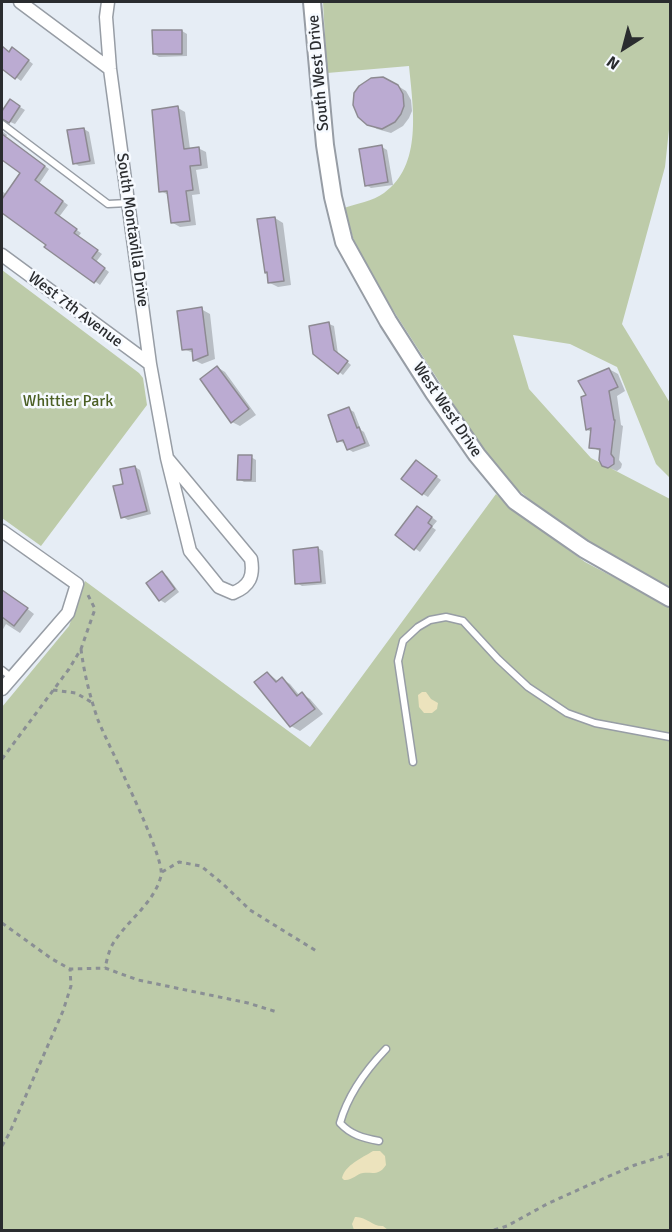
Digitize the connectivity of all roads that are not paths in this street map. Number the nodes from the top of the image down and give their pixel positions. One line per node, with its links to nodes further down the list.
1 (20, 2): 4 (street)
2 (108, 2): 4 (street, South Montavilla Drive)
3 (312, 2): 6 (street, South West Drive)
4 (110, 69): 7 (street, South Montavilla Drive)
5 (2, 124): 7 (lane)
6 (325, 145): 12 (street, West West Drive)
7 (128, 203): 9 (street, South Montavilla Drive)
8 (2, 255): 9 (street, West 7th Avenue)
9 (150, 364): 10 (street, South Montavilla Drive)
10 (167, 458): 10 (street, South Montavilla Drive)
11 (2, 531): 13 (street)
12 (670, 598)
13 (6, 674): 14 (street)
14 (2, 688)
15 (670, 737): 16 (lane)
16 (413, 762)
17 (386, 1049): 18 (lane)
18 (379, 1141)

